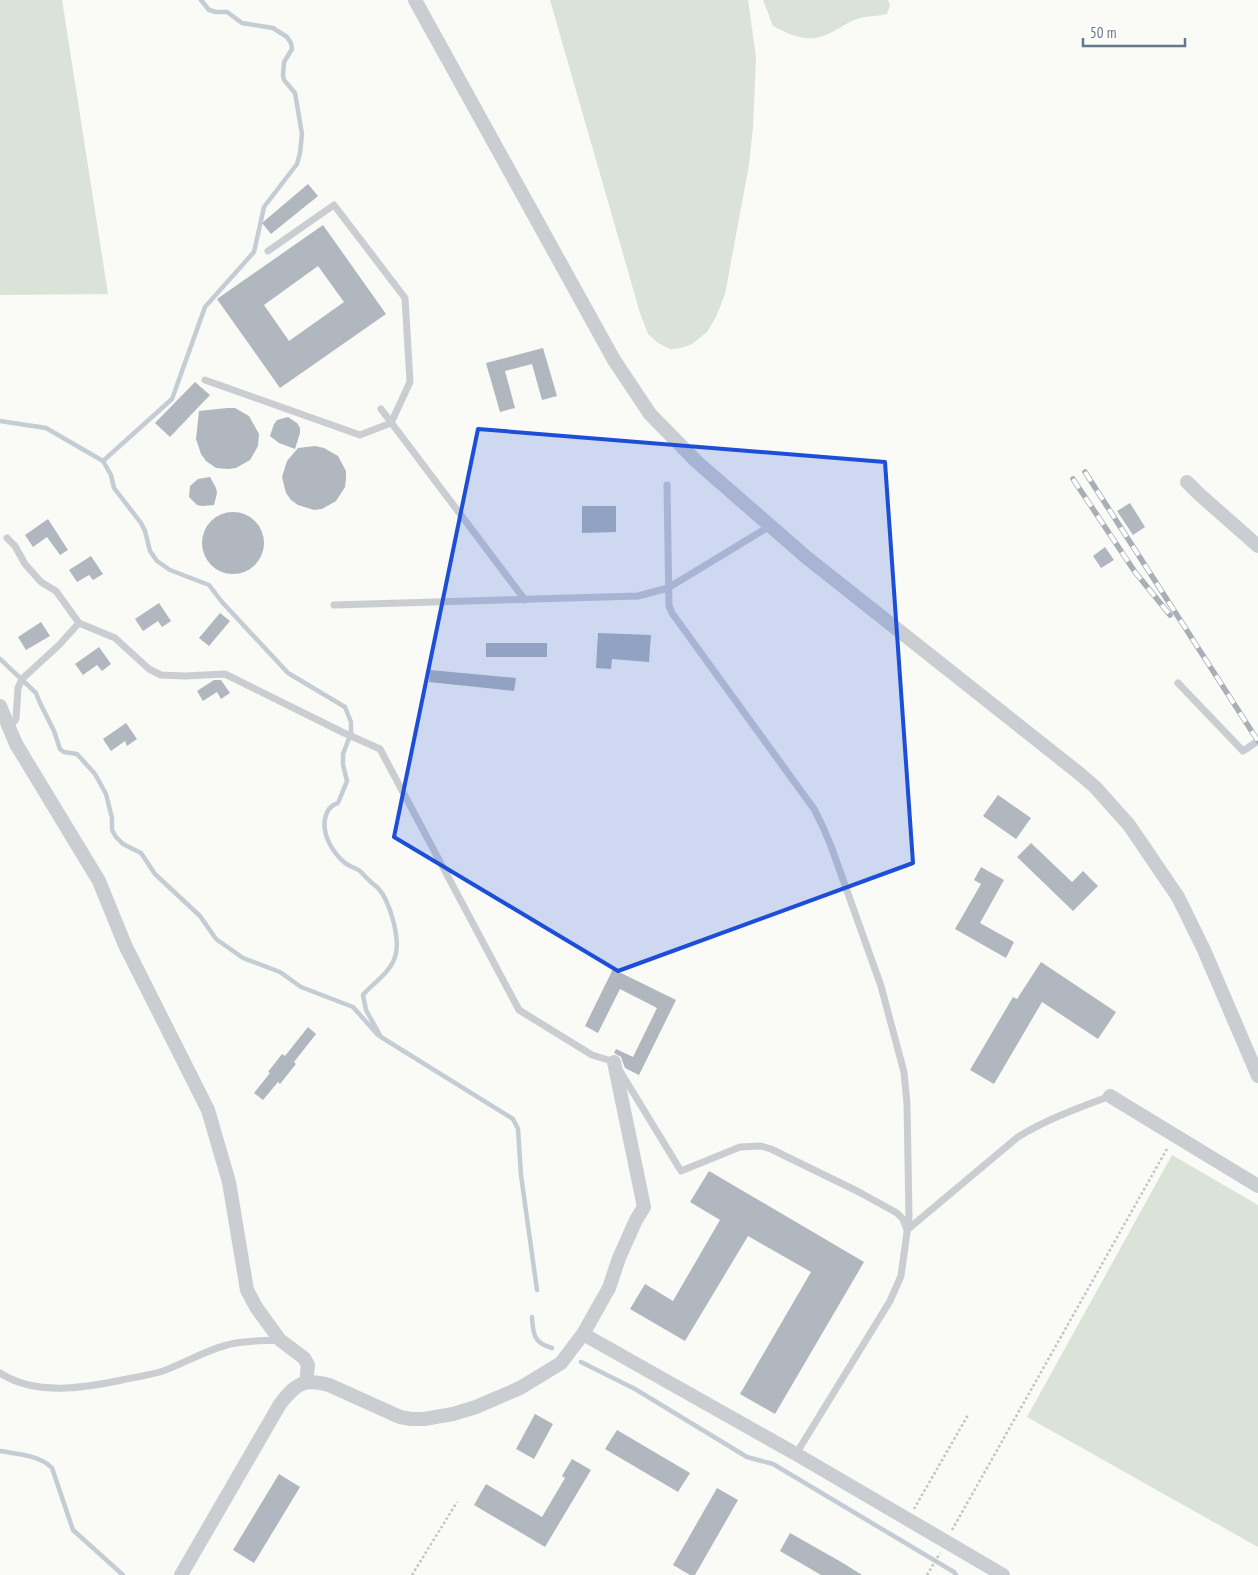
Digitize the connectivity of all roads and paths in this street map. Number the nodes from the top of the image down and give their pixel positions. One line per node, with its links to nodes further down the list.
1 (415, 0): 8 (street)
2 (268, 251): 5 (lane)
3 (204, 380): 5 (lane)
4 (381, 409): 5 (lane)
5 (391, 423): 12 (lane)
6 (1187, 482): 10 (street)
7 (667, 485): 11 (lane)
8 (770, 526): 11 (lane); 20 (street)
9 (8, 538): 14 (lane)
10 (1258, 546)
11 (668, 588): 12 (lane); 24 (lane)
12 (525, 600): 13 (lane)
13 (334, 605)
14 (79, 623): 17 (lane); 19 (lane)
15 (1178, 684): 18 (lane)
16 (0, 706): 17 (street)
17 (9, 728): 26 (street)
18 (1258, 741)
19 (614, 1062): 24 (lane); 25 (street)
20 (1258, 1076)
21 (1110, 1096): 22 (street); 24 (lane)
22 (1174, 1135): 23 (street); 33 (path)
23 (1258, 1186)
24 (907, 1230): 30 (lane)
25 (583, 1334): 28 (street); 30 (street)
26 (280, 1340): 27 (lane); 28 (street)
27 (0, 1374)
28 (306, 1382): 34 (street)
29 (968, 1415): 32 (path)
30 (796, 1454): 32 (street)
31 (457, 1502): 35 (path)
32 (908, 1520): 33 (street)
33 (942, 1548): 36 (path); 37 (street)
34 (181, 1575)
35 (412, 1575)
36 (927, 1575)
37 (1003, 1575)

